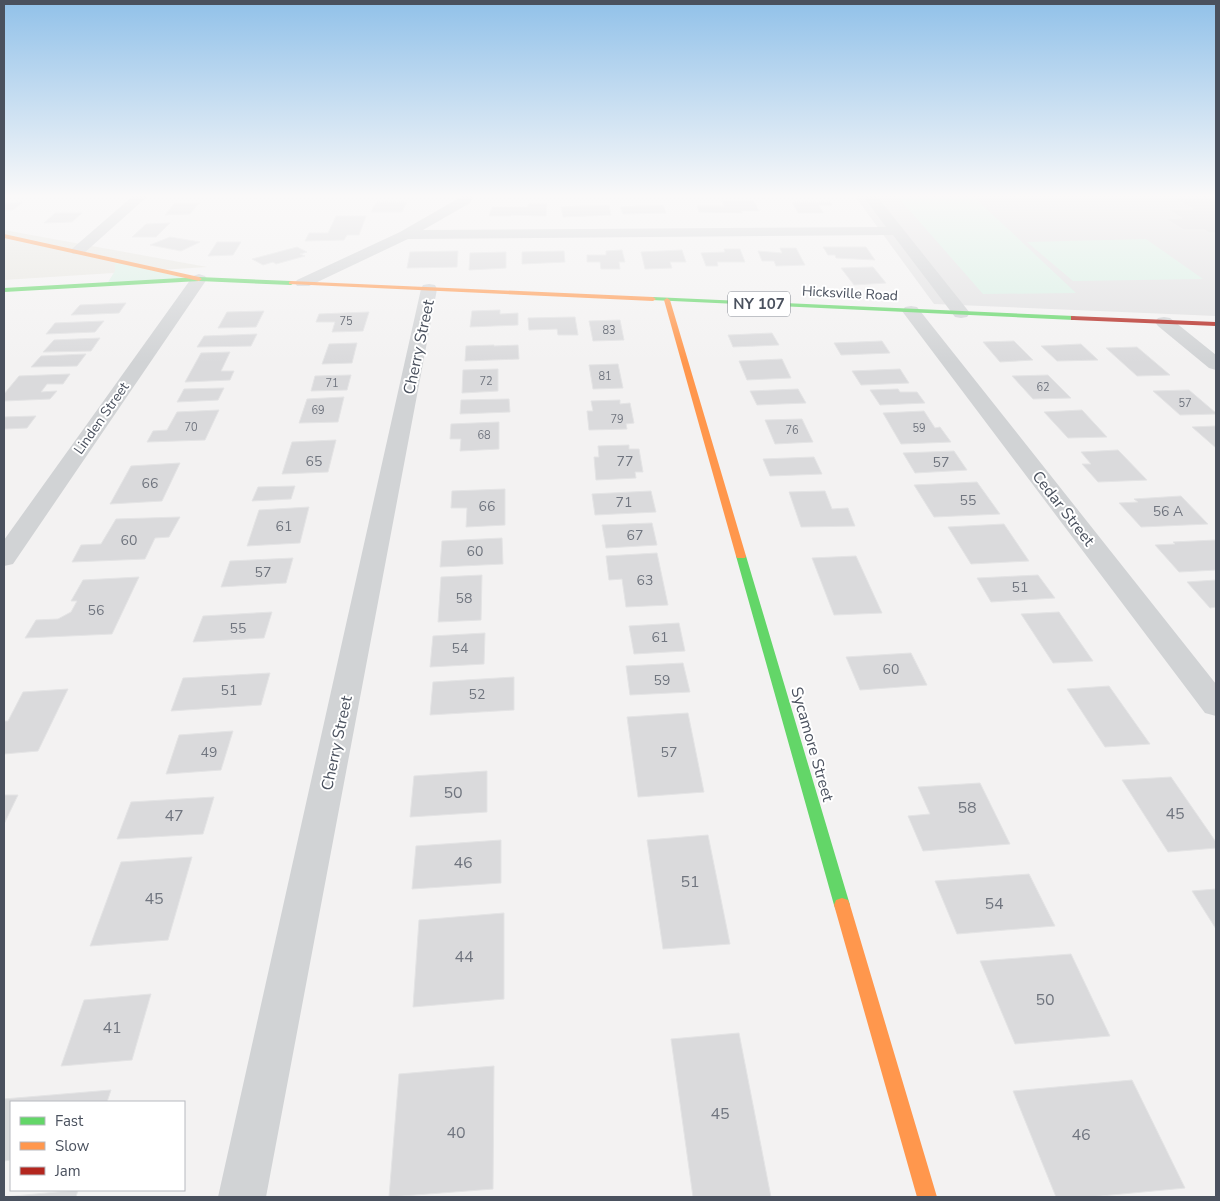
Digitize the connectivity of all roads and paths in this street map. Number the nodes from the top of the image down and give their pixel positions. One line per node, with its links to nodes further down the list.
1 (78, 251): 4 (main road)
2 (372, 251): 6 (street)
3 (913, 251): 12 (street)
4 (105, 257): 5 (main road); 7 (main road)
5 (199, 279): 6 (main road, Hicksville Road / NY 107); 7 (main road, Hicksville Road / NY 107); 16 (street, Linden Street)
6 (303, 283): 9 (main road, Hicksville Road / NY 107)
7 (103, 284): 8 (main road, Hicksville Road / NY 107)
8 (4, 290)
9 (429, 290): 10 (main road, Hicksville Road / NY 107); 18 (street, Cherry Street)
10 (668, 300): 11 (main road, Hicksville Road / NY 107); 19 (main road, Sycamore Street)
11 (911, 311): 12 (main road, Hicksville Road / NY 107); 17 (street, Cedar Street)
12 (961, 313): 13 (main road, Hicksville Road / NY 107)
13 (1164, 322): 14 (main road, Hicksville Road / NY 107); 15 (street)
14 (1216, 324)
15 (1216, 364)
16 (4, 558)
17 (1216, 705)
18 (242, 1197)
19 (927, 1197)

